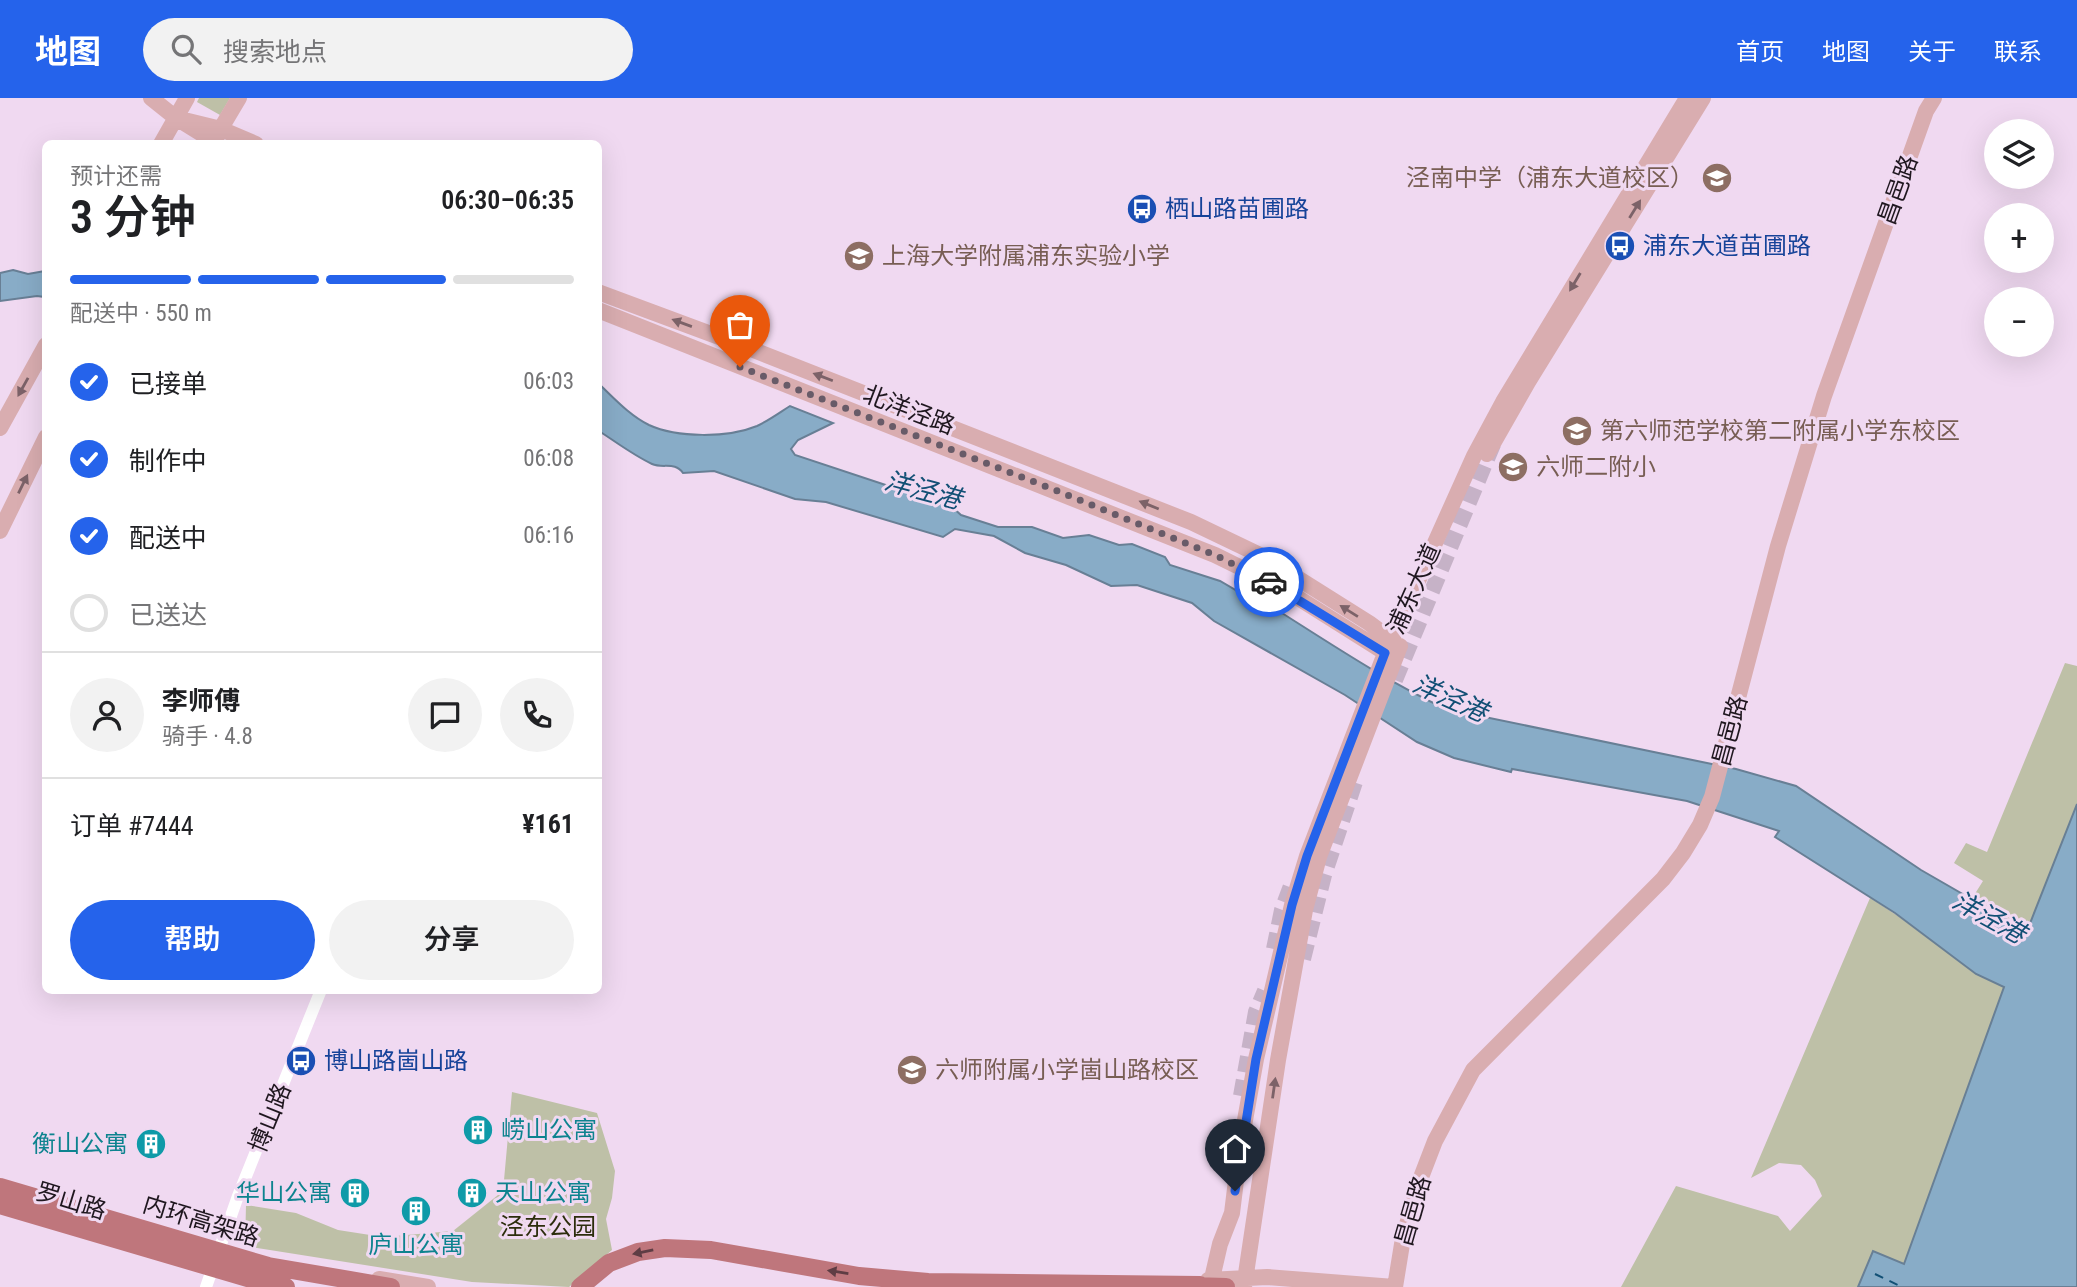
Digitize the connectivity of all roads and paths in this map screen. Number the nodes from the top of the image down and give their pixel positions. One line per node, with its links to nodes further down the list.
1 (151, 98): 7 (main road)
2 (187, 98): 7 (main road)
3 (239, 98): 8 (main road)
4 (1687, 98): 16 (main road, 浦东大道, one-way to 16)
5 (1703, 98): 16 (main road, 浦东大道, one-way to 5)
6 (1934, 98): 35 (main road, 昌邑路)
7 (176, 118): 8 (main road); 9 (main road)
8 (216, 139)
9 (163, 140)
10 (602, 293): 16 (main road, 北洋泾路, one-way to 10)
11 (602, 312): 16 (main road, 北洋泾路)
12 (42, 352): 13 (main road, one-way to 13)
13 (0, 428)
14 (42, 445): 15 (main road, one-way to 14)
15 (0, 531)
16 (1388, 657): 17 (main road, 浦东大道)
17 (1364, 722): 23 (main road, 浦东大道); 26 (main road, 浦东大道, one-way to 17)
18 (319, 994): 24 (street, 博山路)
19 (1241, 1096): 23 (main road)
20 (0, 1180): 24 (main road, 罗山路)
21 (0, 1187): 30 (highway, 内环高架路)
22 (0, 1208): 25 (main road, 罗山路); 29 (highway, 内环高架路)
23 (1220, 1244): 27 (main road, 浦东大道)
24 (221, 1247): 25 (street, 博山路); 31 (main road, 罗山路)
25 (209, 1280): 28 (main road, 罗山路)
26 (1245, 1282): 27 (main road); 35 (main road)
27 (1212, 1285): 32 (highway, one-way to 32); 33 (main road); 34 (highway)
28 (261, 1287)
29 (286, 1287)
30 (391, 1287)
31 (428, 1287)
32 (580, 1287)
33 (957, 1287)
34 (1155, 1287)
35 (1394, 1287)

